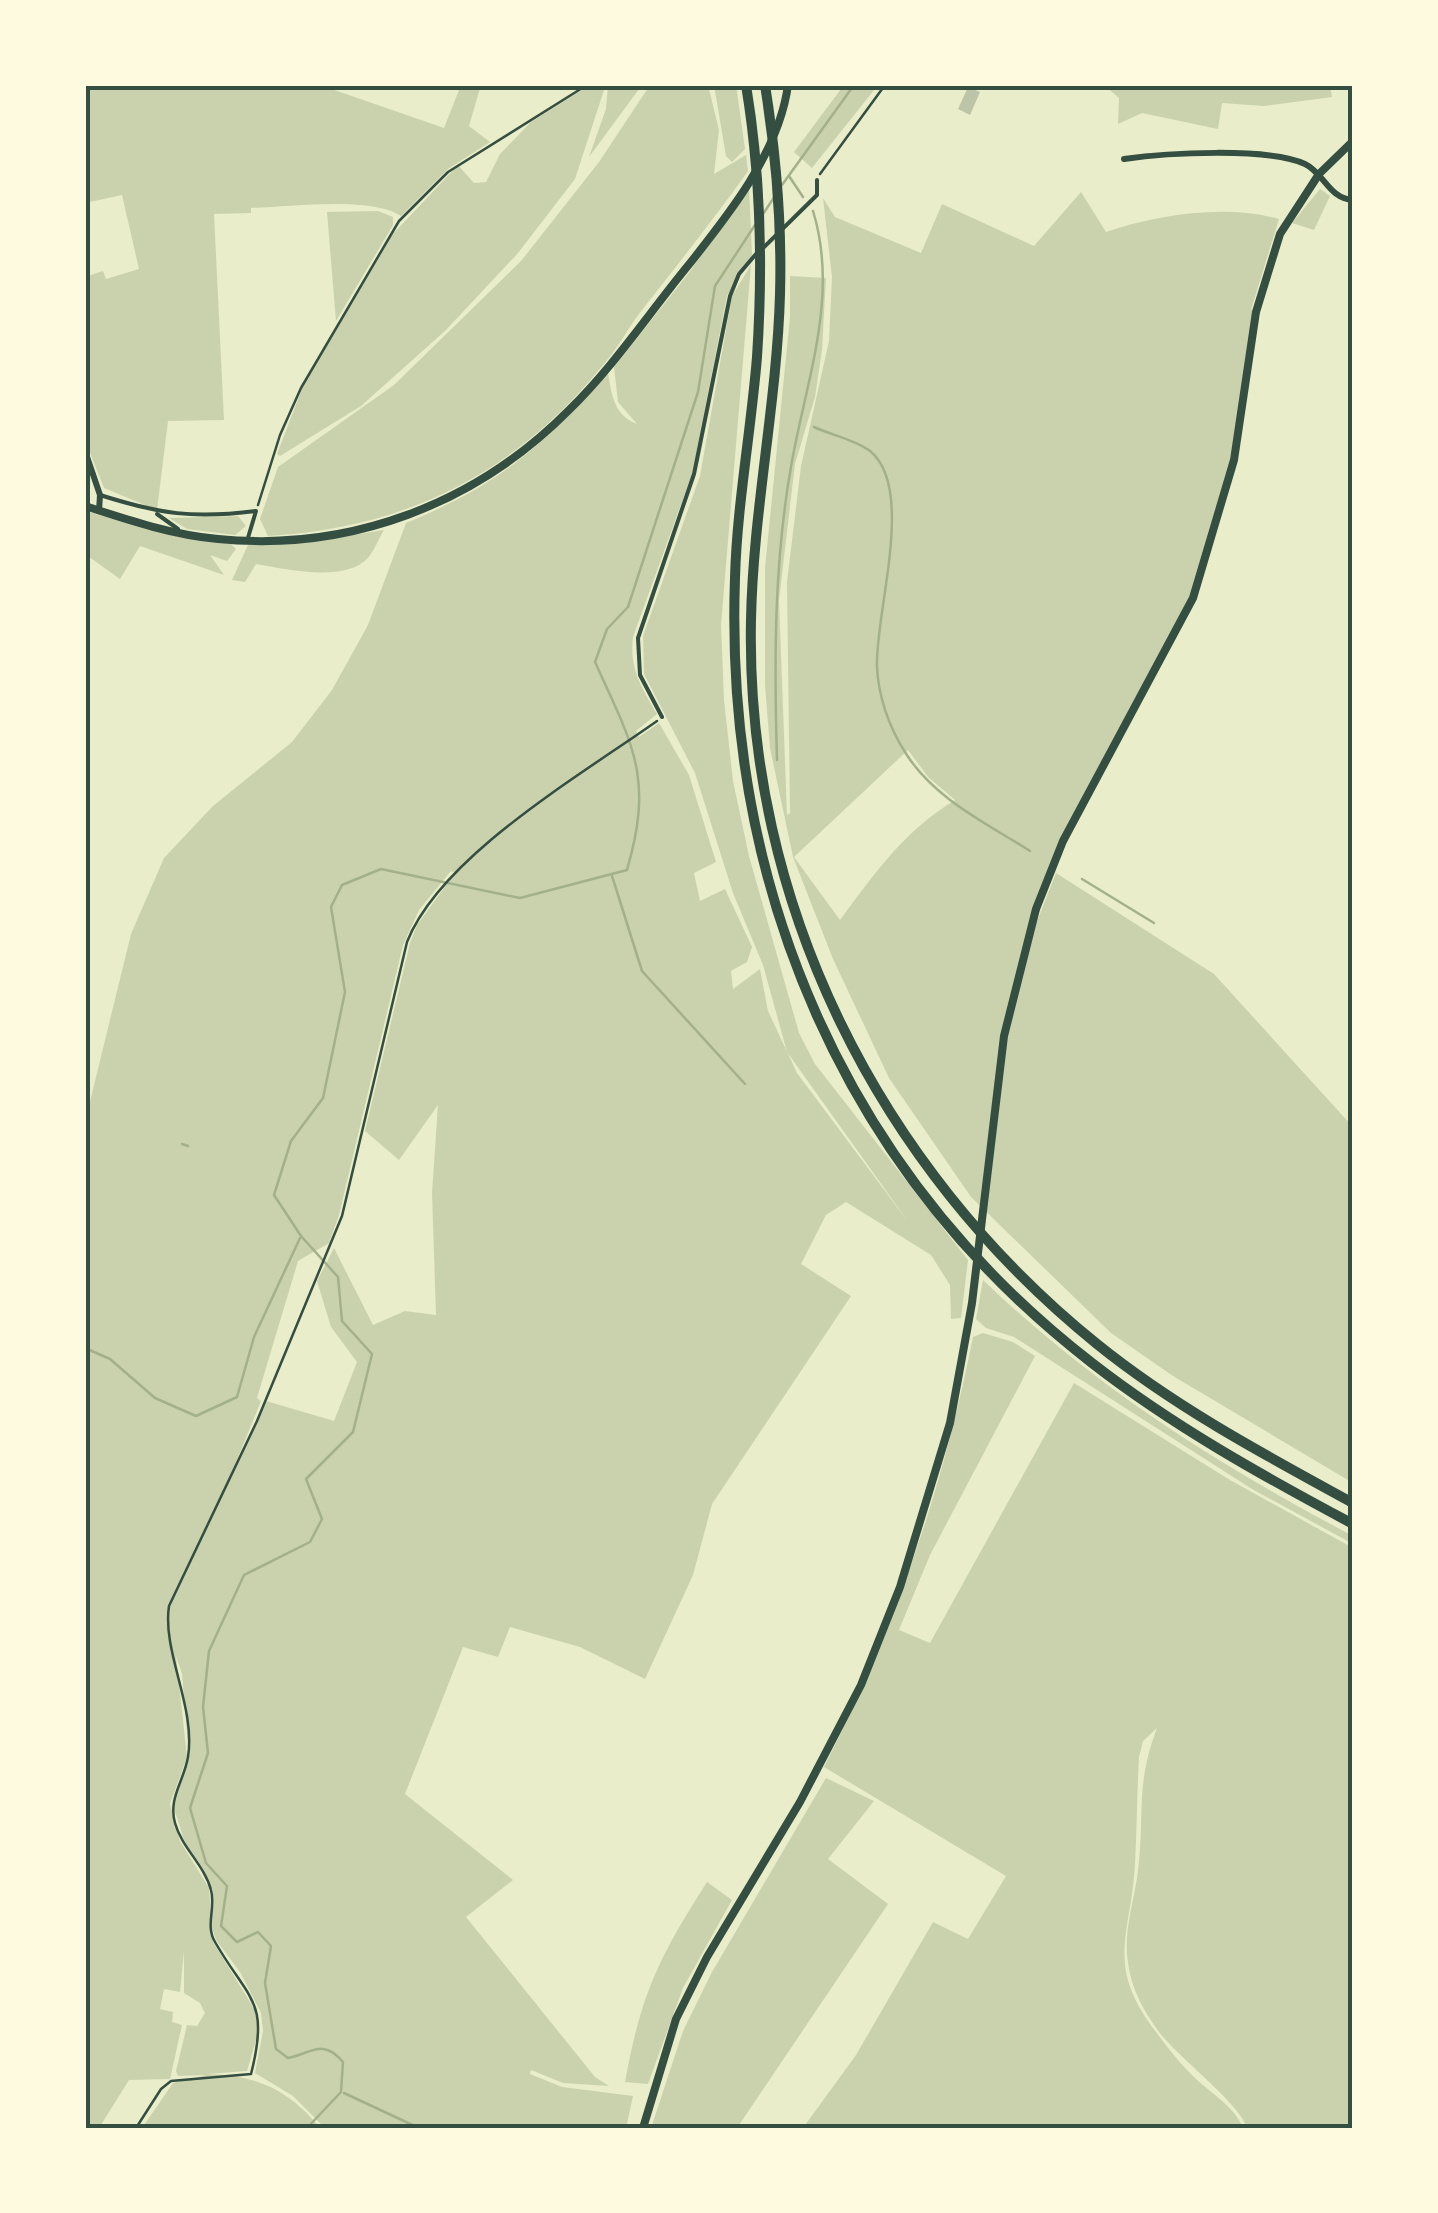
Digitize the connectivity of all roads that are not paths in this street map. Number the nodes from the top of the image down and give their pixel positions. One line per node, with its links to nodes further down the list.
1 (746, 85): 18 (highway)
2 (765, 85): 17 (highway)
3 (788, 85): 15 (street)
4 (1353, 141): 6 (street)
5 (1124, 159): 6 (street)
6 (1318, 174): 8 (street); 19 (street)
7 (816, 180): 16 (lane)
8 (1353, 200)
9 (85, 452): 10 (street)
10 (100, 494): 12 (street); 13 (lane)
11 (85, 506): 12 (street)
12 (99, 510): 14 (street)
13 (153, 512): 14 (lane); 15 (lane)
14 (183, 533): 15 (street)
15 (247, 541)
16 (662, 717)
17 (1353, 1504)
18 (1353, 1524)
19 (643, 2128)

